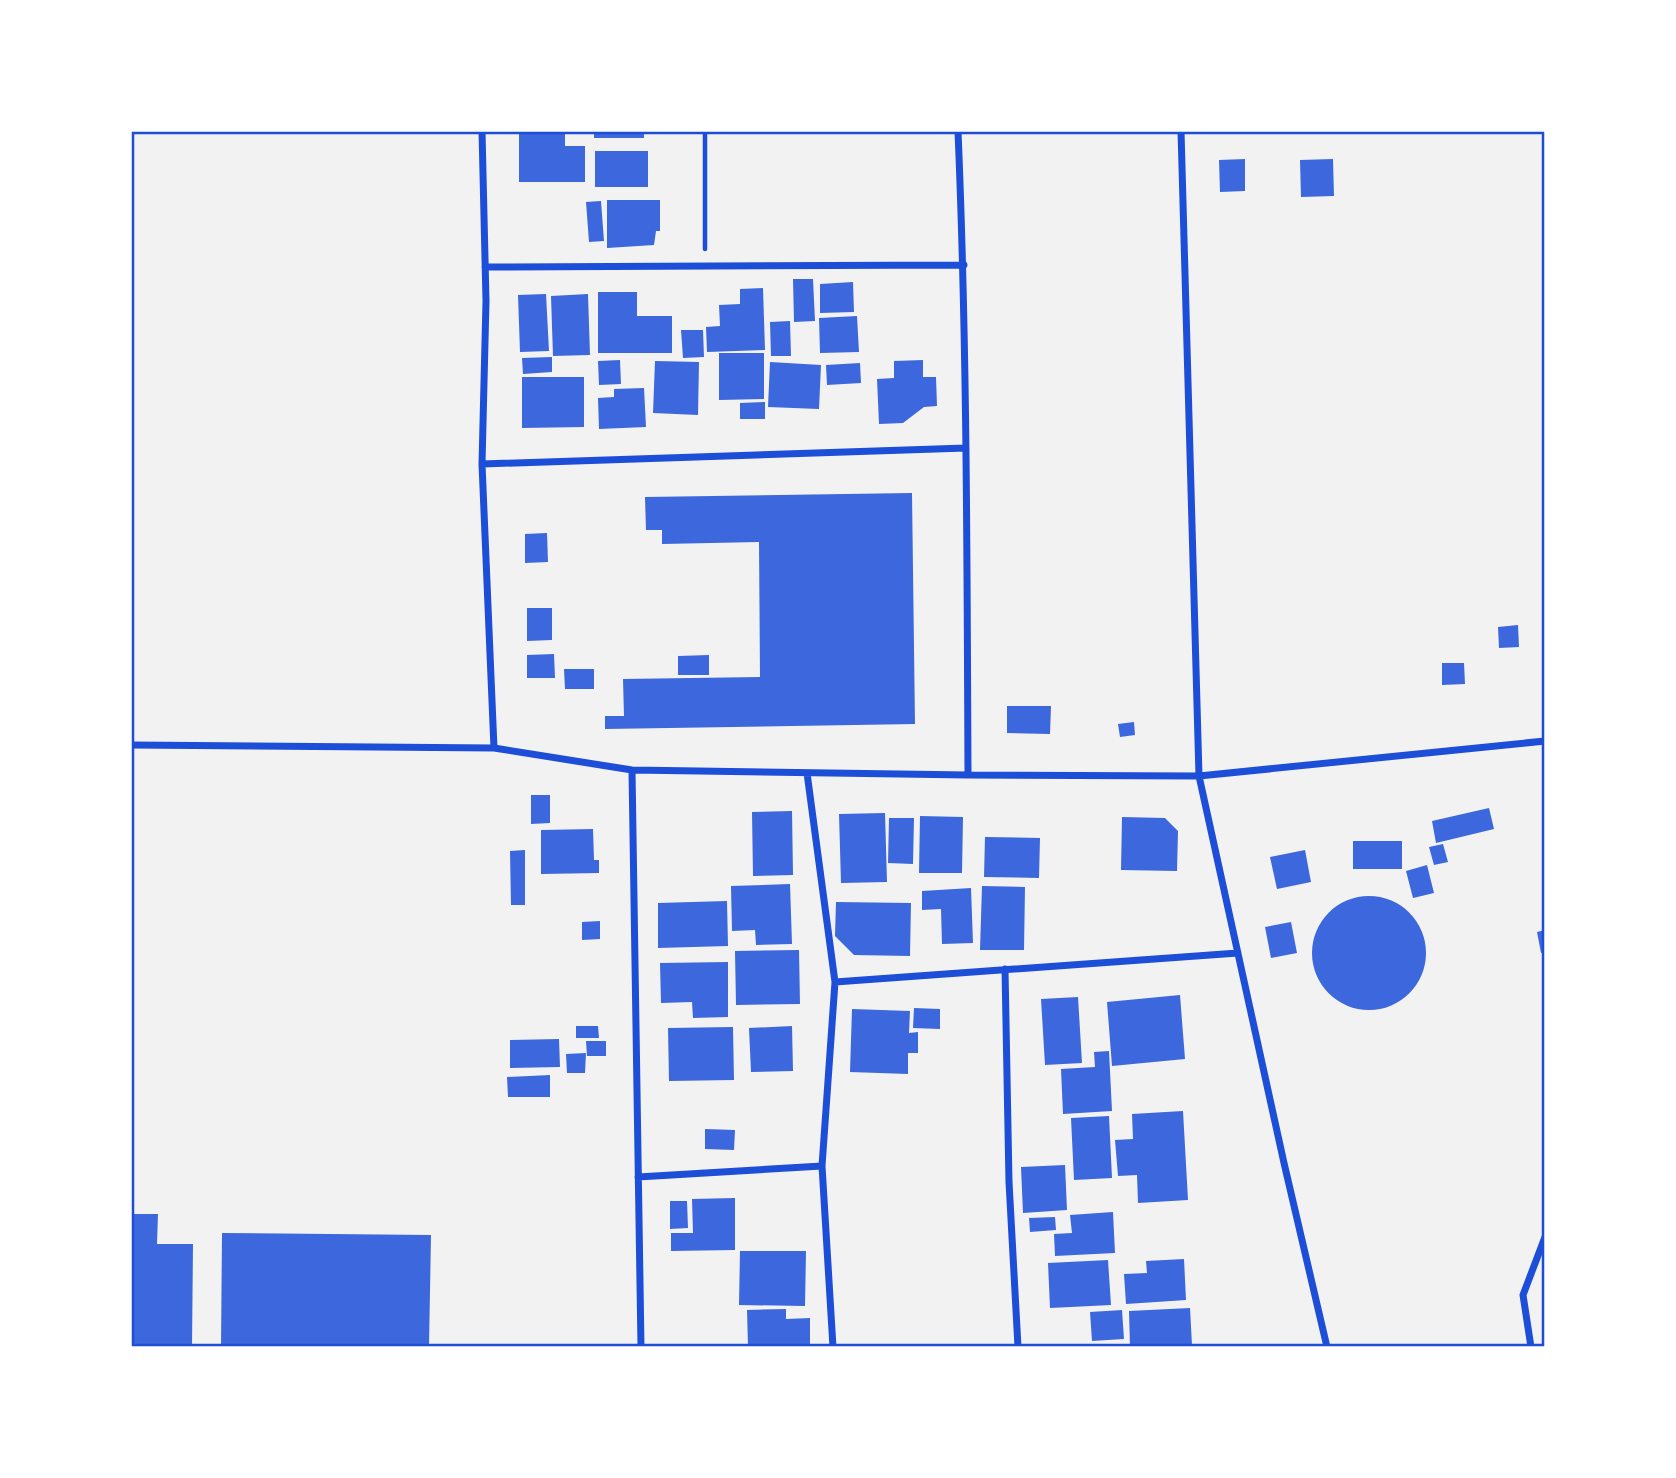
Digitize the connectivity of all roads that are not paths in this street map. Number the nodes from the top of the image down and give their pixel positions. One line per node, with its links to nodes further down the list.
1 (482, 131): 5 (street)
2 (958, 131): 4 (street)
3 (1181, 131): 14 (street)
4 (964, 265): 5 (street); 6 (street)
5 (485, 267): 7 (street)
6 (966, 447): 7 (street); 13 (street)
7 (482, 464): 10 (street)
8 (1545, 741): 14 (street)
9 (131, 745): 10 (street)
10 (494, 748): 11 (street)
11 (632, 770): 12 (street); 19 (street)
12 (807, 773): 13 (street); 17 (street)
13 (968, 775): 14 (street)
14 (1199, 776): 15 (street)
15 (1238, 953): 16 (street); 24 (street)
16 (1005, 970): 17 (street); 23 (street)
17 (835, 982): 18 (street)
18 (822, 1166): 19 (street); 22 (street)
19 (638, 1177): 21 (street)
20 (1545, 1237): 25 (street)
21 (641, 1347)
22 (833, 1347)
23 (1018, 1347)
24 (1327, 1347)
25 (1531, 1347)

